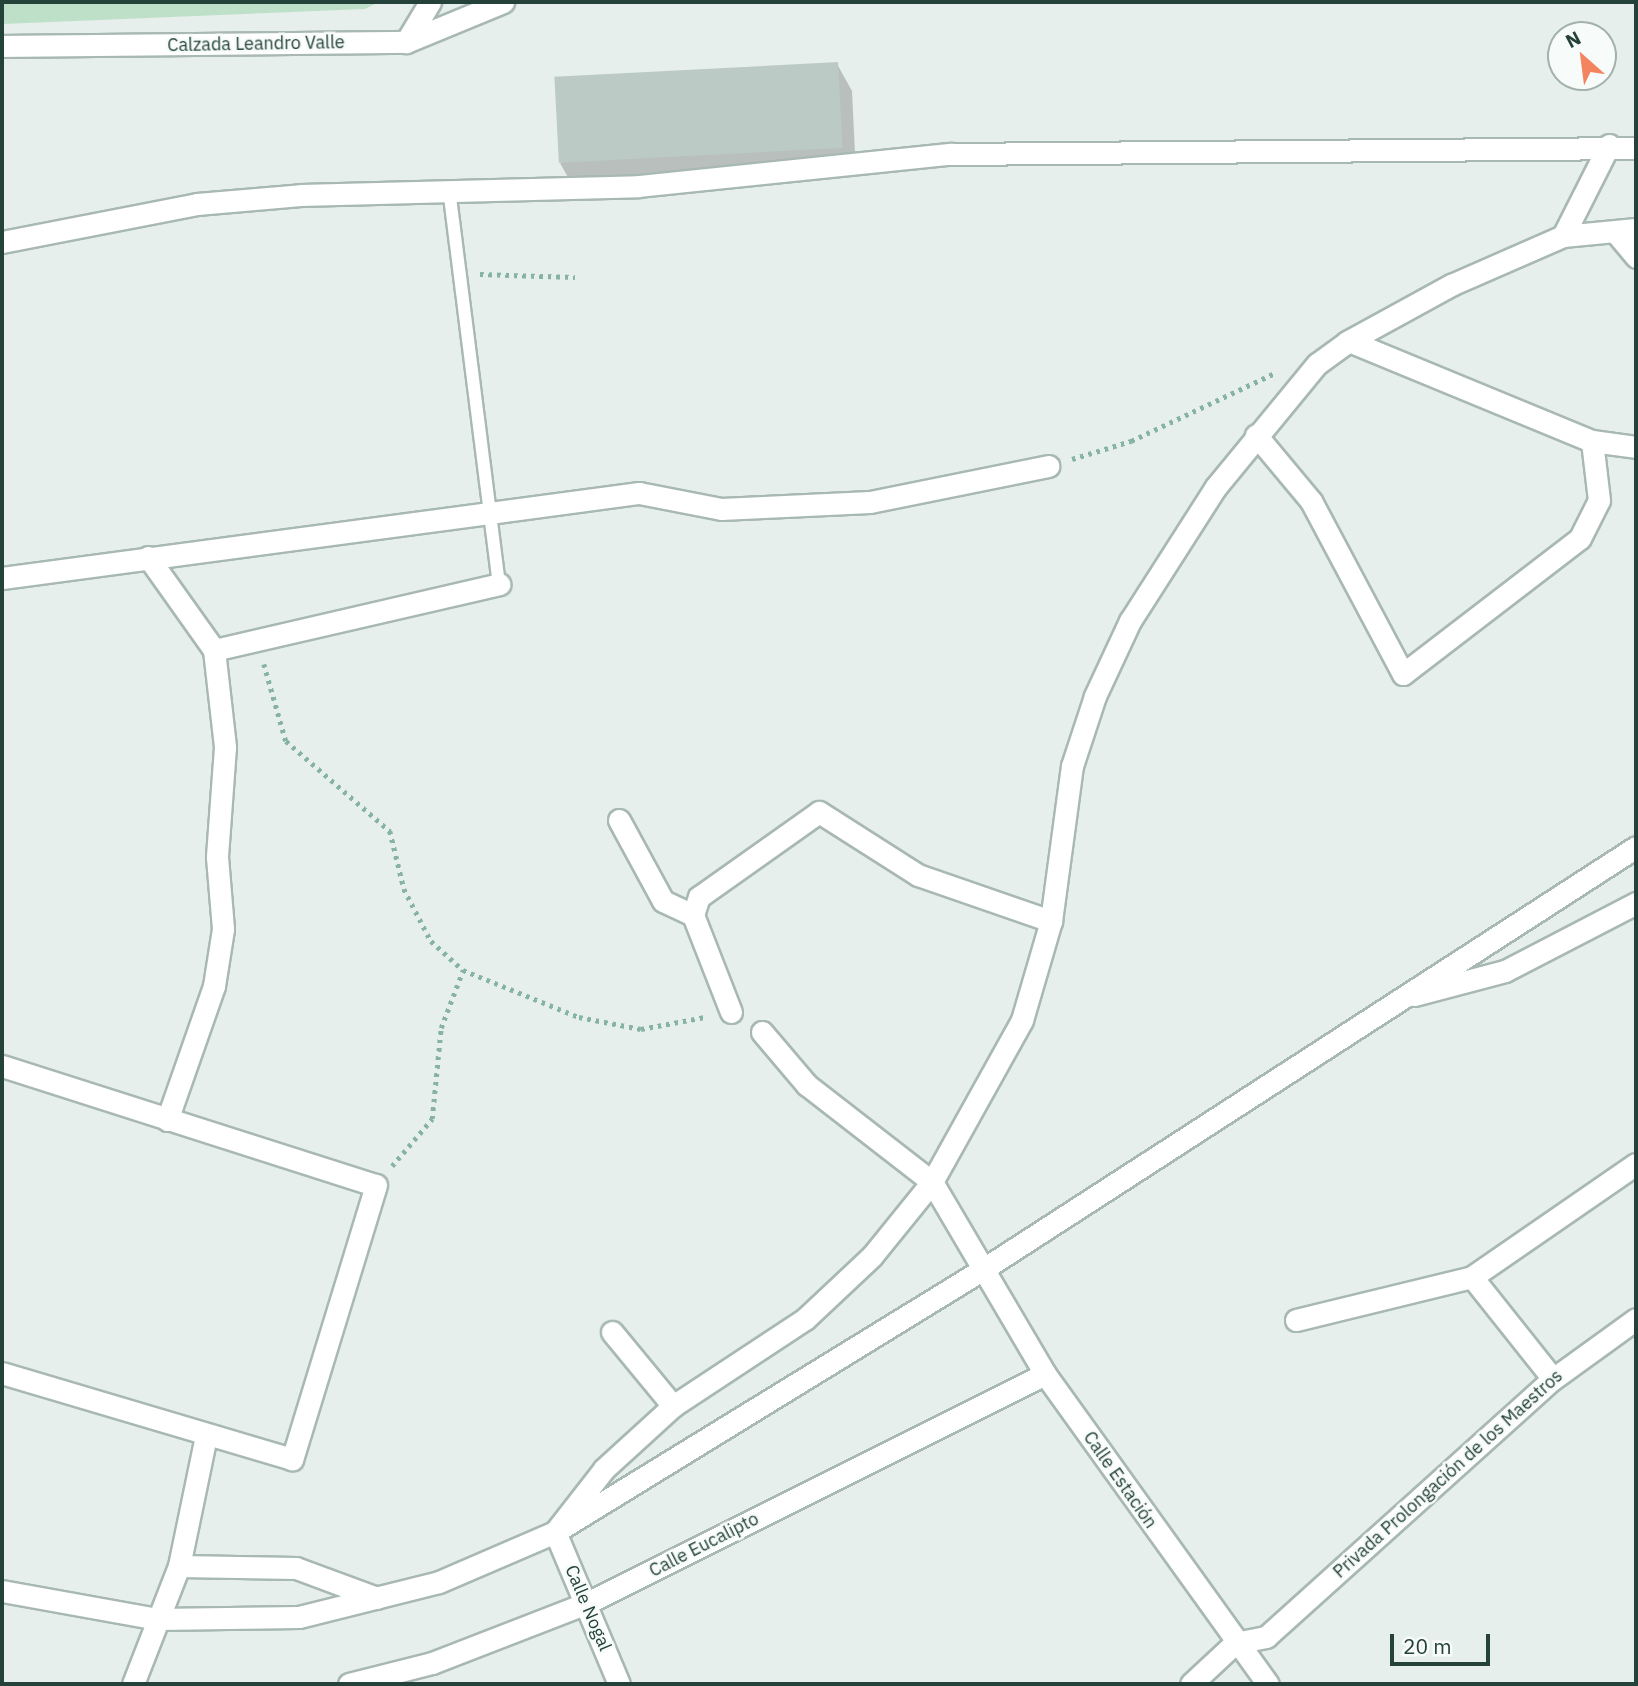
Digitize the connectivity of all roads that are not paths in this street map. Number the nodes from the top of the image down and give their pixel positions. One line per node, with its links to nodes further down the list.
1 (430, 2): 3 (street)
2 (503, 2): 3 (street, Calzada Leandro Valle)
3 (406, 42): 4 (street, Calzada Leandro Valle)
4 (2, 46)
5 (1609, 145): 6 (street); 7 (street); 9 (street)
6 (1636, 148)
7 (449, 189): 10 (street); 17 (lane)
8 (1627, 232): 9 (street); 11 (street)
9 (1563, 236): 12 (street)
10 (2, 242)
11 (1636, 257)
12 (1349, 341): 13 (street); 14 (street)
13 (1256, 435): 14 (street); 26 (street)
14 (1592, 442): 15 (street)
15 (1636, 447)
16 (1048, 466): 17 (street)
17 (486, 513): 18 (street); 20 (lane)
18 (148, 557): 19 (street); 21 (street)
19 (2, 578)
20 (499, 584): 21 (street)
21 (214, 650): 31 (street)
22 (619, 820): 25 (street)
23 (1636, 847): 27 (street)
24 (1636, 903): 27 (street)
25 (693, 915): 26 (street); 28 (street)
26 (1051, 921): 33 (street)
27 (1403, 996): 34 (street)
28 (731, 1012)
29 (762, 1032): 33 (street)
30 (2, 1066): 31 (street)
31 (167, 1120): 43 (street)
32 (1636, 1164): 35 (street)
33 (932, 1182): 34 (street, Calle Estación); 42 (street)
34 (985, 1268): 40 (street, Calle Estación); 44 (street)
35 (1472, 1277): 37 (street); 41 (street)
36 (1636, 1319): 41 (street, Privada Prolongación de los Maestros)
37 (1296, 1320)
38 (612, 1332): 42 (street)
39 (2, 1373): 43 (street)
40 (1045, 1374): 48 (street, Calle Eucalipto); 51 (street, Calle Estación)
41 (1553, 1379): 50 (street, Privada Prolongación de los Maestros)
42 (673, 1406): 44 (street)
43 (206, 1436): 45 (street)
44 (555, 1532): 47 (street); 48 (street, Calle Nogal)
45 (179, 1566): 47 (street); 49 (street)
46 (2, 1591): 49 (street)
47 (377, 1598): 49 (street)
48 (587, 1604): 54 (street, Calle Eucalipto); 55 (street, Calle Nogal)
49 (157, 1619): 53 (street)
50 (1266, 1637): 51 (street); 52 (street)
51 (1235, 1643): 52 (street, Calle Estación); 56 (street)
52 (1256, 1680)
53 (133, 1684)
54 (349, 1684)
55 (619, 1684)
56 (1191, 1684)

